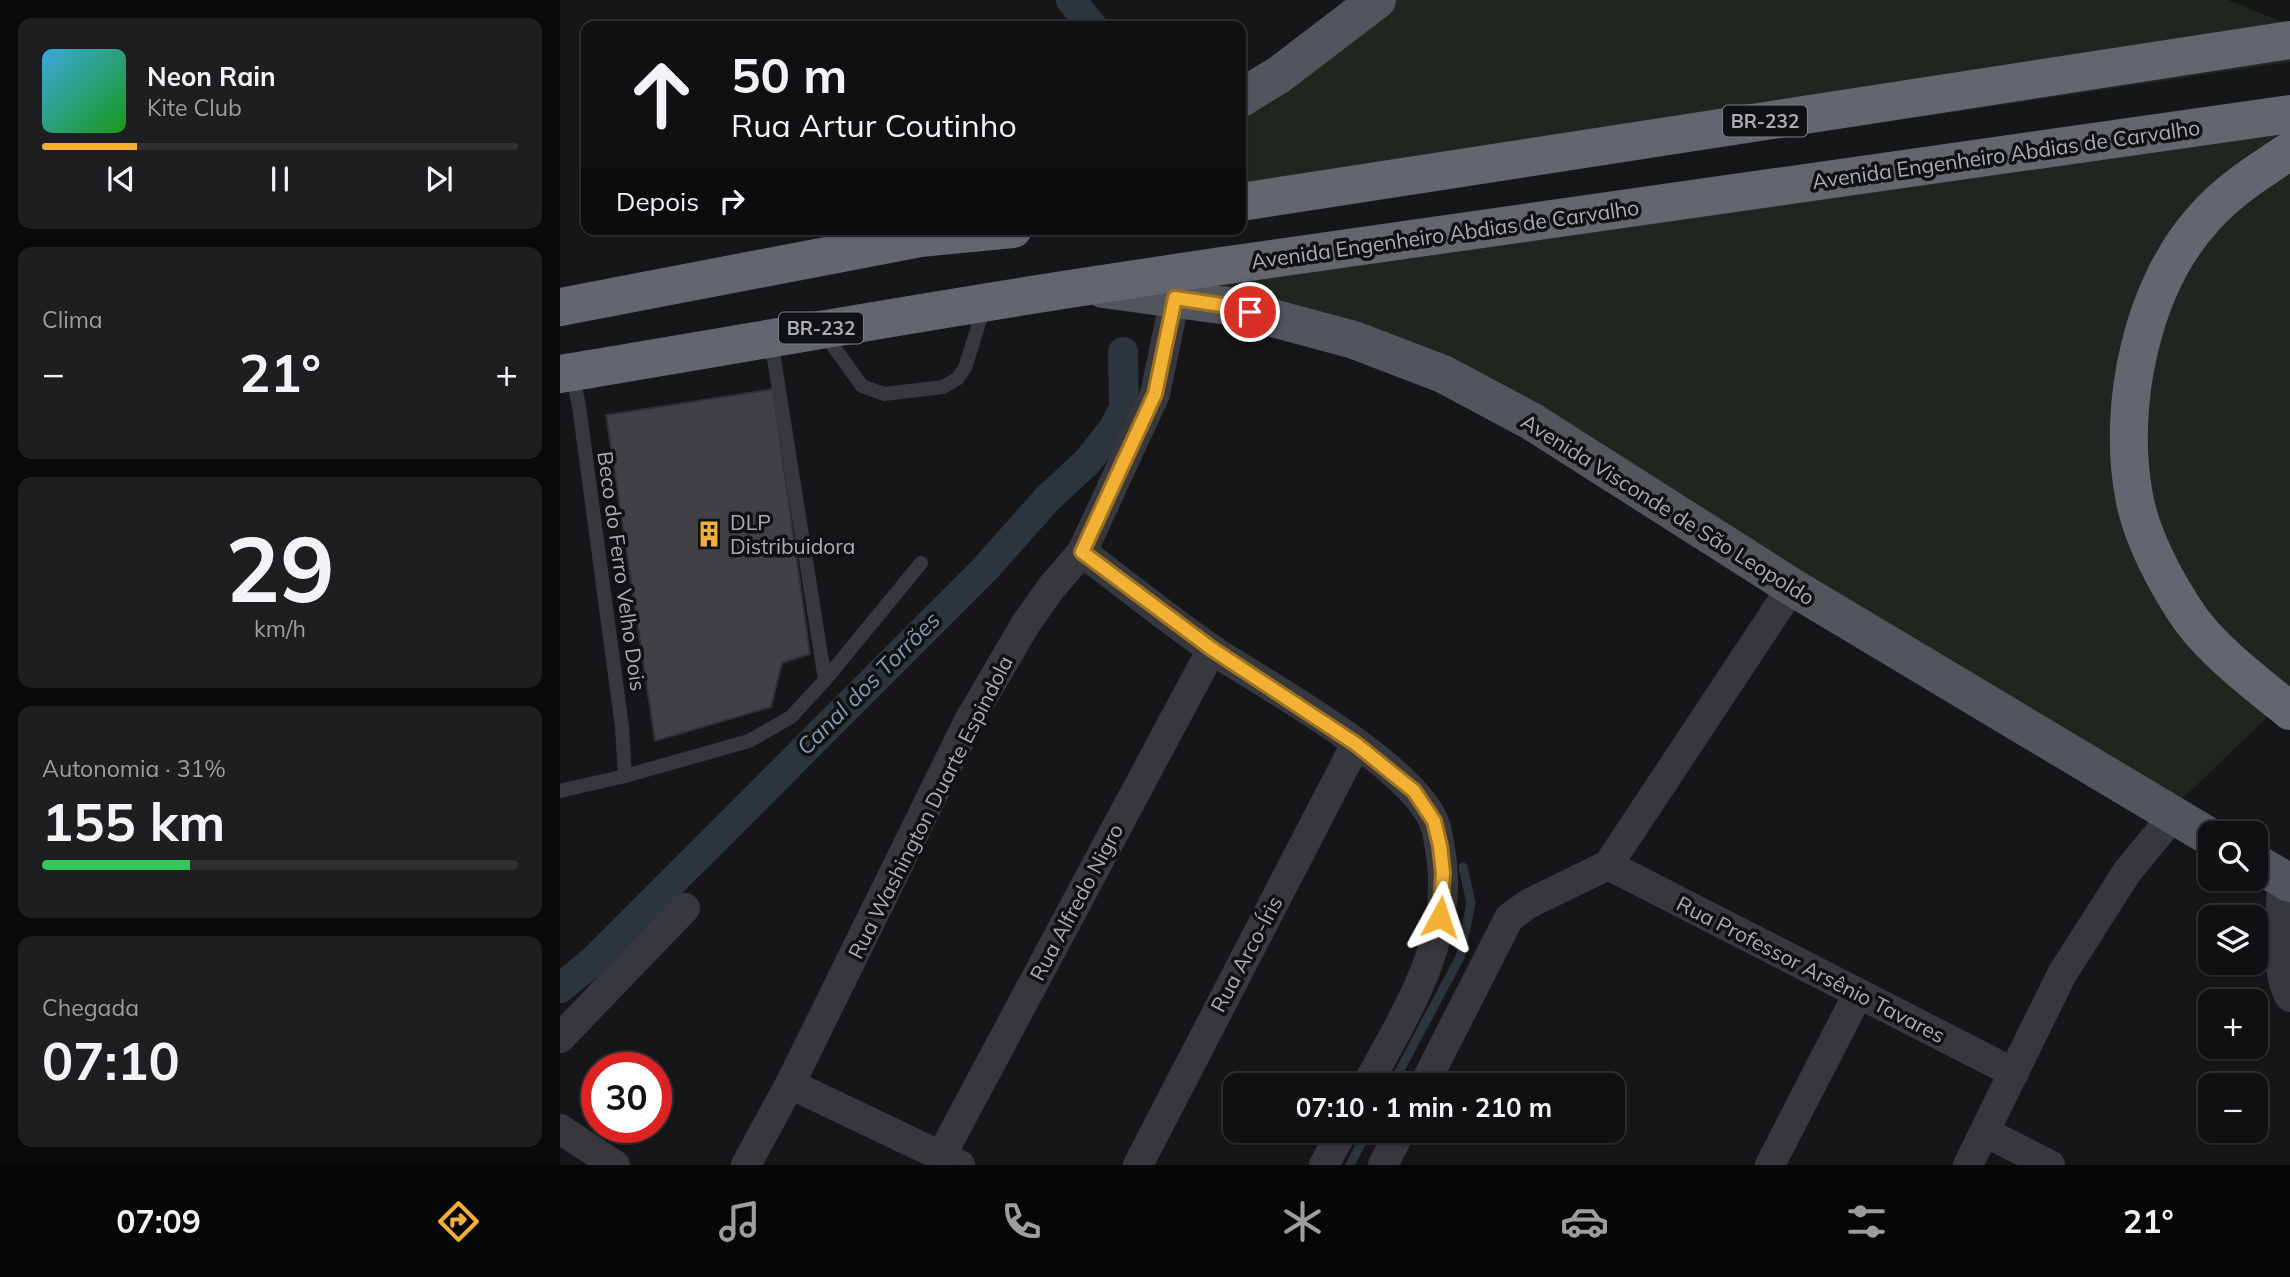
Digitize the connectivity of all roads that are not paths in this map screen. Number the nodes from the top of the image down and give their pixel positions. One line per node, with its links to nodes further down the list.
1 (1377, 0): 3 (main road)
2 (2290, 40): 6 (highway, BR-232)
3 (1246, 95)
4 (2290, 114): 8 (highway, Avenida Engenheiro Abdias de Carvalho / BR-232)
5 (2290, 151): 20 (highway)
6 (1246, 201)
7 (928, 235): 11 (highway)
8 (1083, 287): 9 (main road, Avenida Visconde de São Leopoldo); 10 (highway, Avenida Engenheiro Abdias de Carvalho / BR-232)
9 (1175, 298): 15 (street, Rua Washington Duarte Espindola); 17 (main road, Avenida Visconde de São Leopoldo)
10 (985, 303): 12 (highway, Avenida Engenheiro Abdias de Carvalho / BR-232); 12 (lane)
11 (560, 307)
12 (820, 328): 13 (highway, Avenida Engenheiro Abdias de Carvalho / BR-232)
13 (771, 339): 14 (highway, Avenida Engenheiro Abdias de Carvalho / BR-232); 19 (lane)
14 (566, 373): 22 (lane, Beco do Ferro Velho Dois)
15 (1082, 552): 18 (street); 35 (street, Rua Washington Duarte Espindola)
16 (921, 563): 19 (lane)
17 (1792, 587): 24 (main road, Avenida Visconde de São Leopoldo); 26 (street)
18 (1212, 649): 21 (street); 40 (street, Rua Alfredo Nigro)
19 (825, 681): 22 (lane)
20 (2290, 711)
21 (1356, 744): 32 (street); 43 (street, Rua Arco-Íris)
22 (625, 776): 23 (lane)
23 (560, 791)
24 (2173, 816): 25 (main road, Avenida Visconde de São Leopoldo); 34 (street)
25 (2198, 830)
26 (1608, 865): 29 (street, Rua Professor Arsênio Tavares); 33 (street)
27 (2276, 875): 30 (street)
28 (685, 908): 31 (street)
29 (1858, 994): 34 (street, Rua Professor Arsênio Tavares); 46 (street)
30 (2290, 997)
31 (560, 1038)
32 (1373, 1073)
33 (1430, 1073)
34 (2014, 1073): 37 (street)
35 (790, 1084): 40 (street); 42 (street, Rua Washington Duarte Espindola)
36 (560, 1129): 41 (street)
37 (1985, 1132): 47 (street); 48 (street)
38 (1336, 1143): 44 (street)
39 (1394, 1143): 45 (street)
40 (951, 1160)
41 (615, 1165)
42 (746, 1165)
43 (1138, 1165)
44 (1324, 1165)
45 (1383, 1165)
46 (1770, 1165)
47 (1968, 1165)
48 (2050, 1165)

